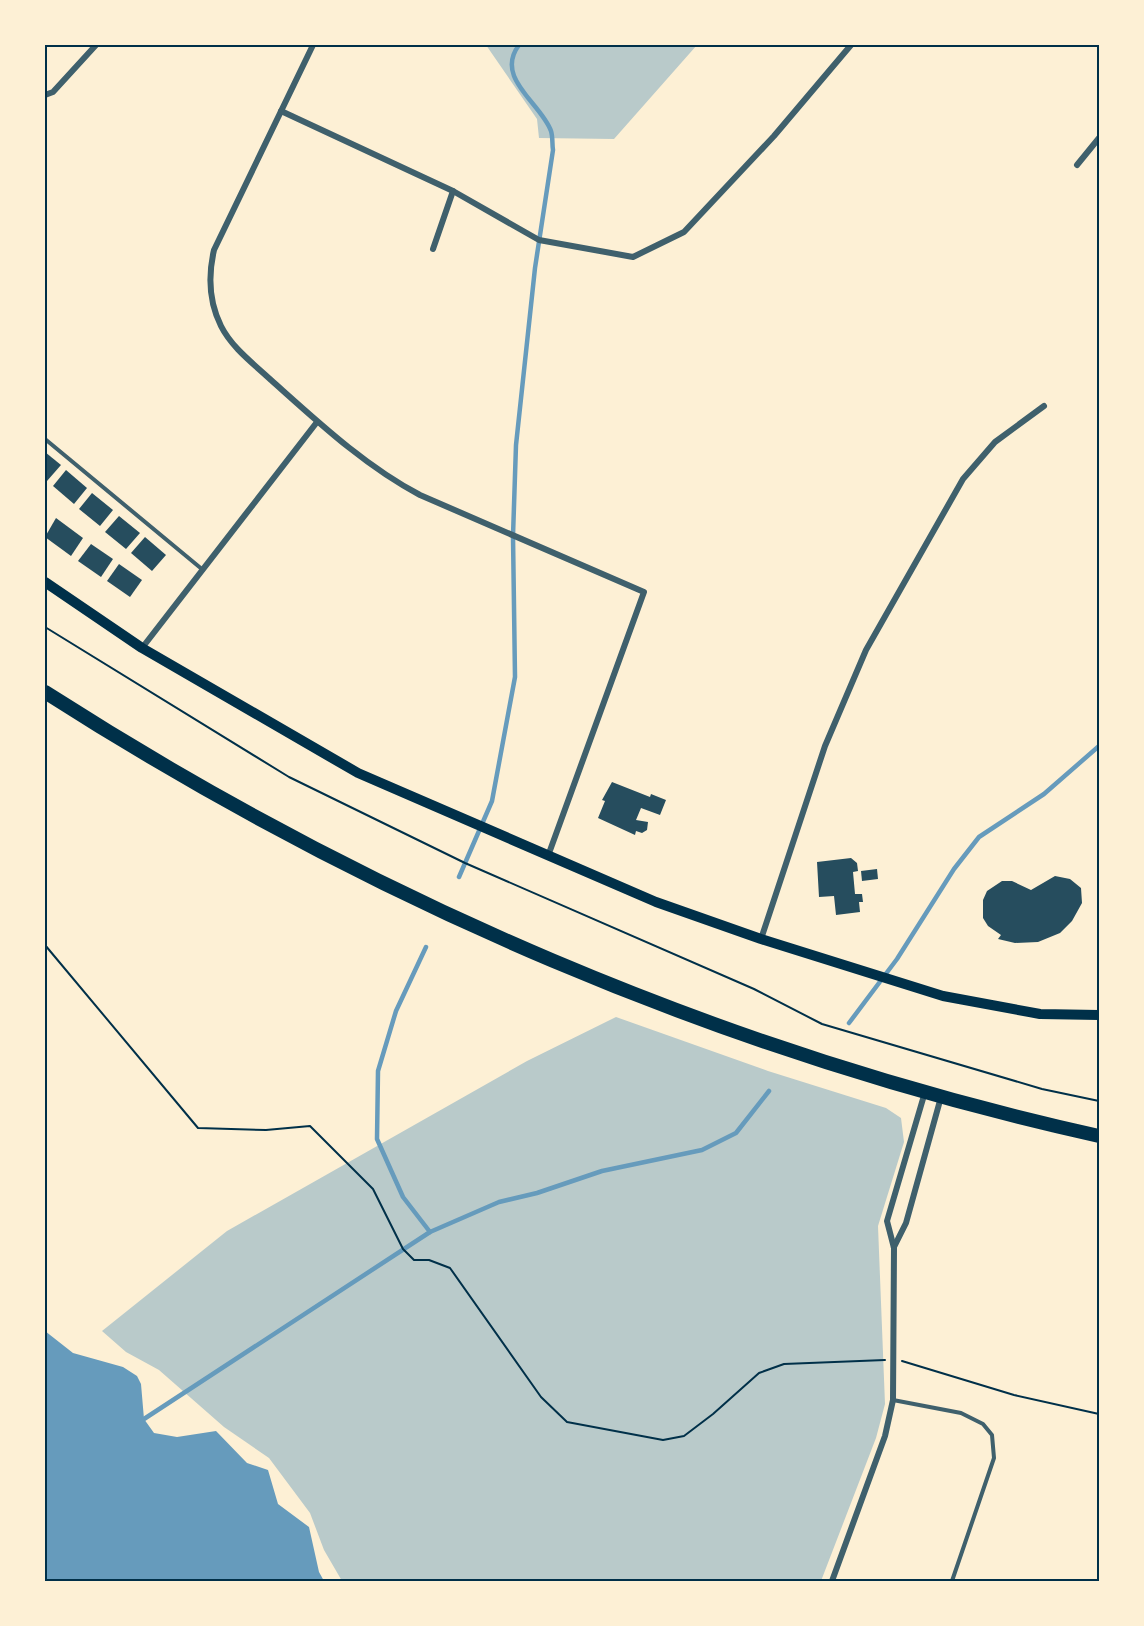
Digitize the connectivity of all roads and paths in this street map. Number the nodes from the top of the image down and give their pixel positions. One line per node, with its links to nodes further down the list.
1 (96, 45): 4 (street)
2 (313, 45): 5 (street)
3 (851, 45): 8 (street)
4 (45, 95)
5 (282, 111): 8 (street); 11 (street)
6 (1099, 138): 7 (street)
7 (1077, 165)
8 (453, 191): 9 (street)
9 (433, 249)
10 (1044, 406): 19 (street)
11 (317, 422): 13 (street); 18 (street)
12 (45, 439): 13 (lane)
13 (202, 570): 16 (street)
14 (45, 582): 16 (main road)
15 (45, 627): 24 (path)
16 (142, 648): 18 (main road)
17 (45, 692): 22 (highway)
18 (548, 856): 19 (main road)
19 (761, 939): 21 (main road)
20 (45, 945): 27 (path)
21 (1099, 1015)
22 (925, 1092): 23 (highway); 26 (street)
23 (941, 1097): 25 (highway); 26 (street)
24 (1099, 1101)
25 (1099, 1136)
26 (894, 1248): 27 (street)
27 (895, 1360): 28 (street); 29 (path)
28 (893, 1400): 30 (street); 31 (lane)
29 (1099, 1414)
30 (831, 1581)
31 (952, 1581)

